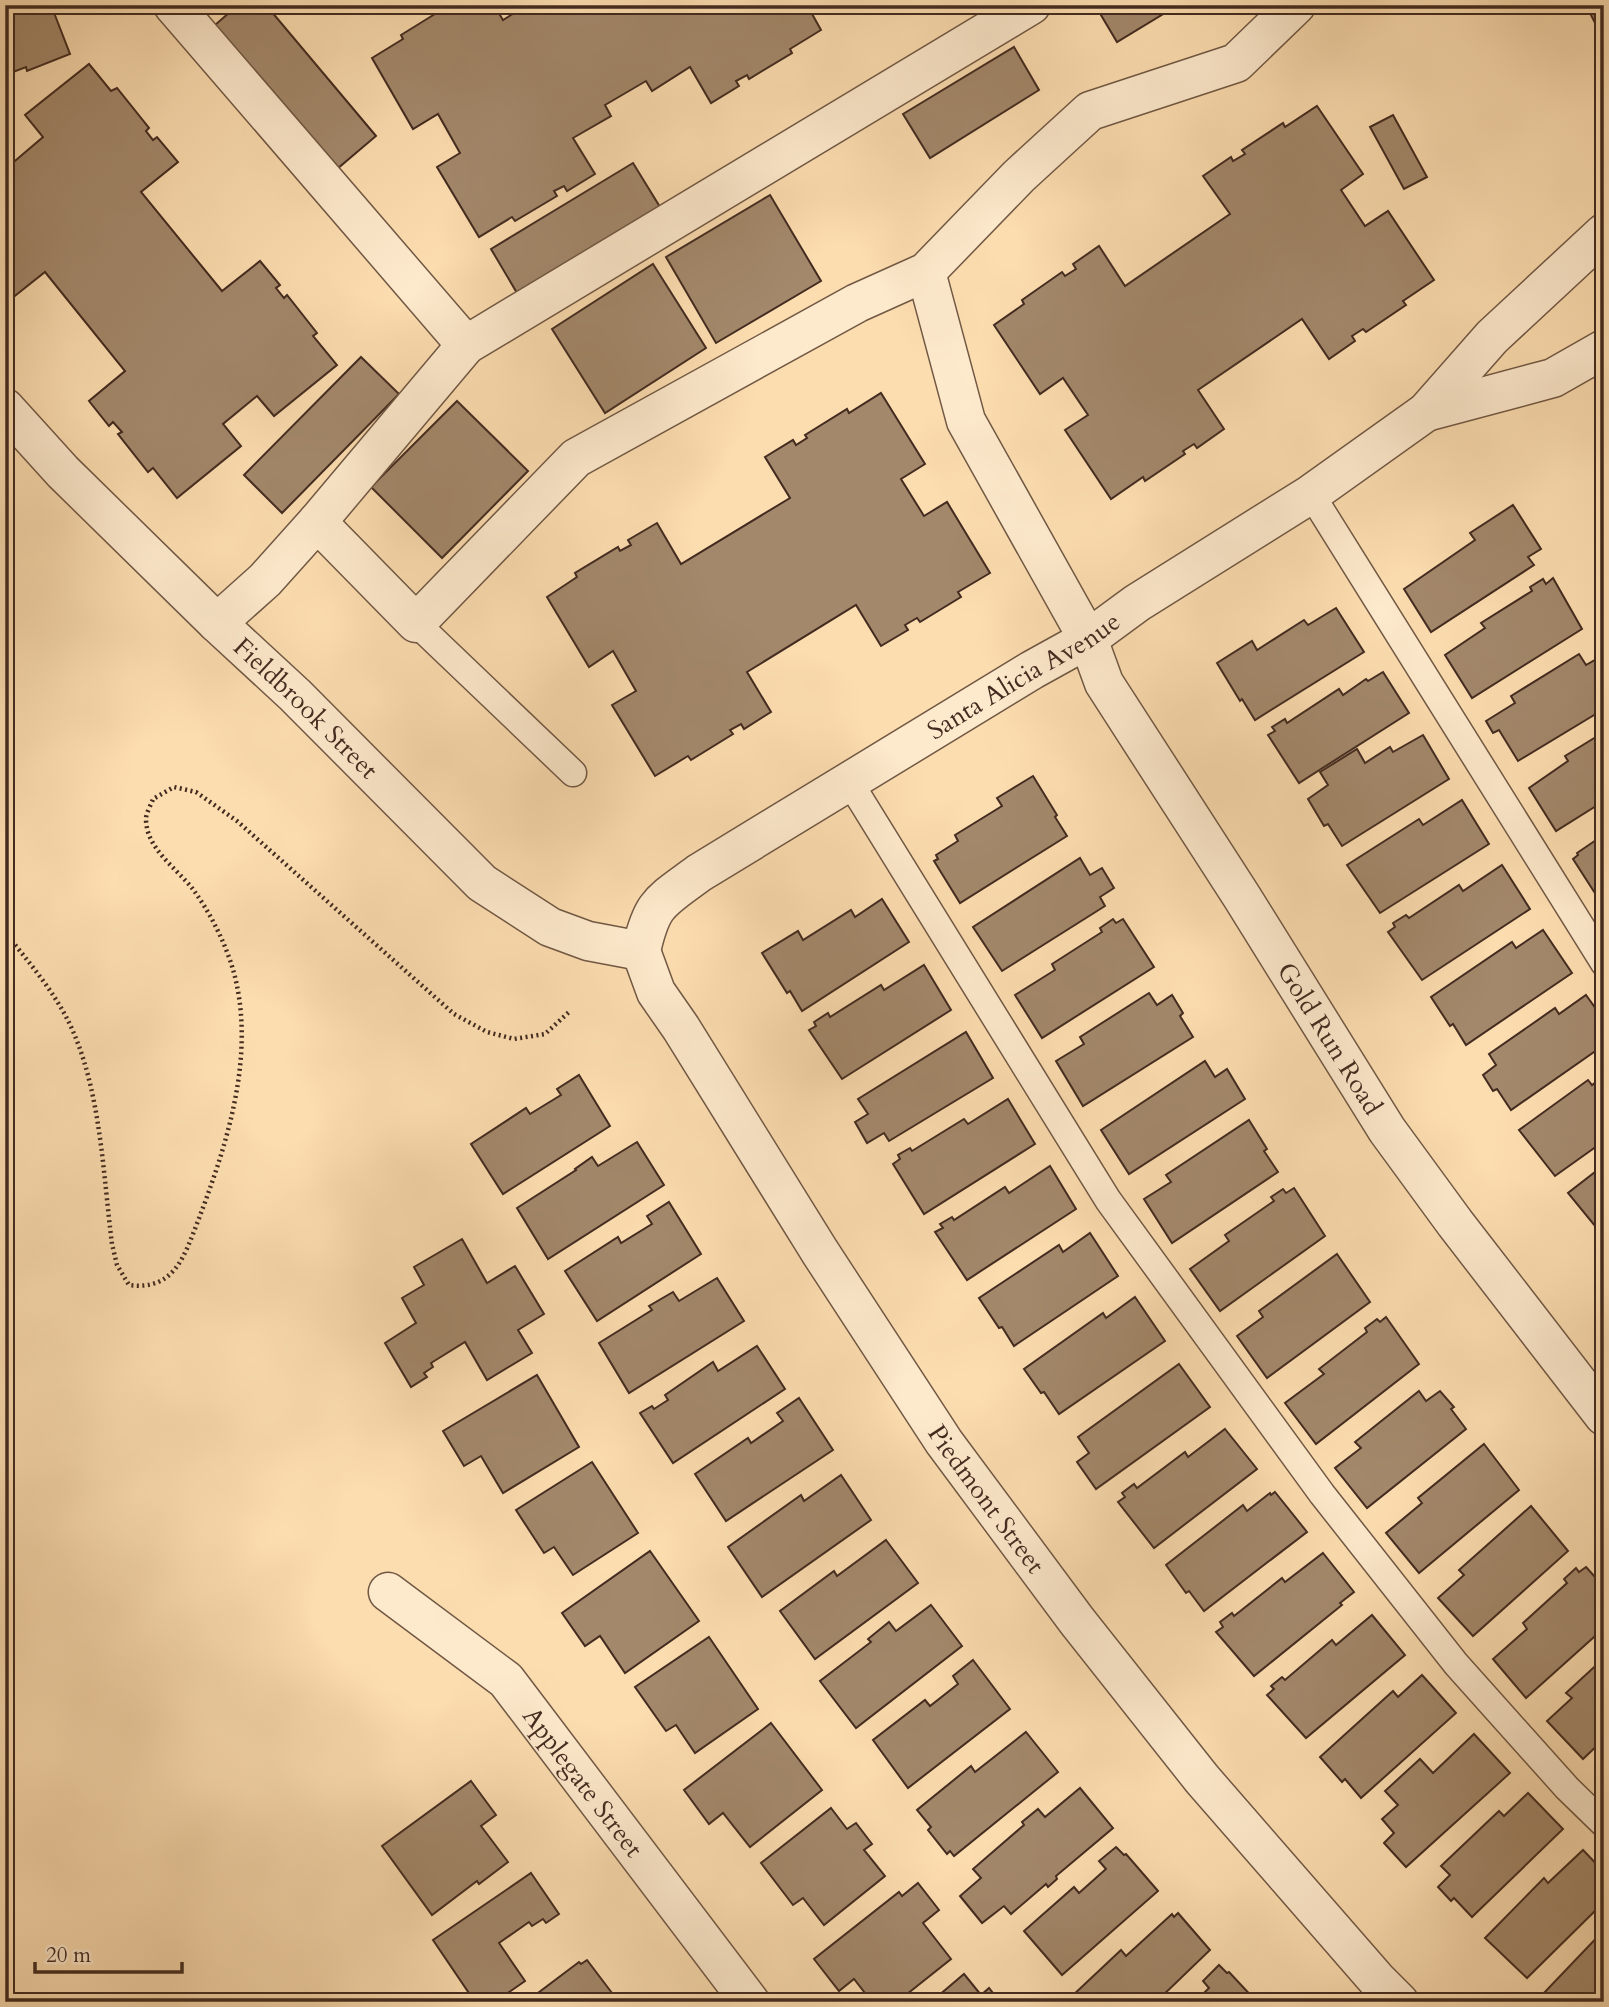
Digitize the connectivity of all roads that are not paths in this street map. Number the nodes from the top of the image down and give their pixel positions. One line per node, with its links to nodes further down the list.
1 (173, 5): 6 (street)
2 (1031, 5): 6 (street)
3 (1296, 5): 5 (street)
4 (1604, 233): 9 (street, Santa Alicia Avenue)
5 (926, 272): 12 (street); 14 (street, Gold Run Road)
6 (466, 345): 11 (street)
7 (1604, 349): 9 (street, Santa Alicia Avenue)
8 (5, 408): 13 (street, Fieldbrook Street)
9 (1426, 412): 10 (street, Santa Alicia Avenue)
10 (1311, 494): 14 (street, Santa Alicia Avenue); 18 (lane)
11 (317, 522): 12 (street); 13 (street)
12 (416, 623): 15 (lane)
13 (217, 624): 17 (street, Fieldbrook Street)
14 (1088, 639): 16 (street, Santa Alicia Avenue); 19 (street, Gold Run Road)
15 (573, 772)
16 (849, 781): 17 (street, Santa Alicia Avenue); 21 (lane)
17 (641, 951): 23 (street, Piedmont Street)
18 (1604, 963)
19 (1604, 1416)
20 (388, 1592): 22 (street, Applegate Street)
21 (1604, 1824)
22 (750, 2002)
23 (1399, 2002)

